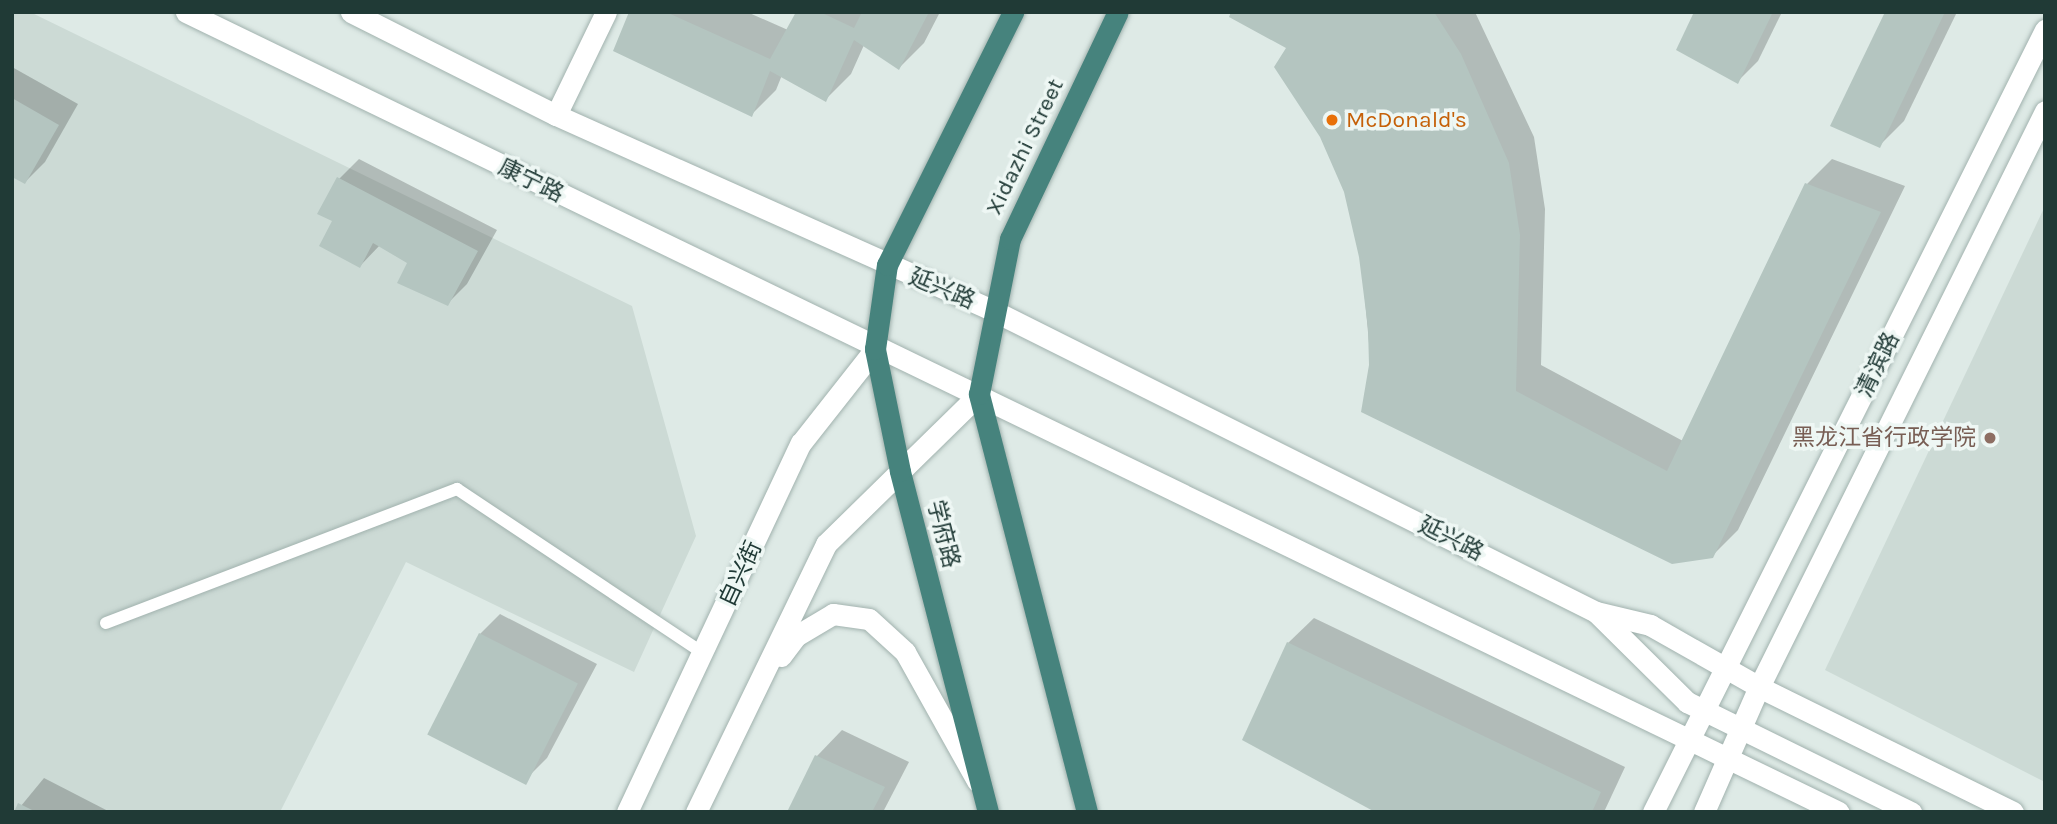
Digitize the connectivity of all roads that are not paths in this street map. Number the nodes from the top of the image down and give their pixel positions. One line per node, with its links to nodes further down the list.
1 (186, 12): 11 (main road, 康宁路)
2 (351, 12): 8 (main road)
3 (606, 12): 8 (main road)
4 (1013, 12): 9 (highway)
5 (1118, 12): 10 (highway, Xidazhi Street)
6 (2045, 30): 17 (main road, 清滨路)
7 (2045, 111): 18 (main road, 清滨路)
8 (556, 115): 9 (main road)
9 (887, 265): 10 (main road, 延兴路); 11 (highway, 学府路)
10 (992, 310): 12 (highway); 14 (main road, 延兴路)
11 (875, 349): 12 (main road); 13 (highway, 学府路); 16 (main road, 自兴街)
12 (979, 394): 13 (main road); 22 (main road); 28 (highway)
13 (900, 471): 19 (main road); 24 (highway, 学府路)
14 (1596, 612): 17 (main road, 延兴路); 20 (main road)
15 (106, 623): 16 (lane)
16 (704, 654): 25 (main road, 自兴街)
17 (1729, 667): 18 (main road, 延兴路); 20 (main road, 清滨路)
18 (1759, 687): 21 (main road, 清滨路); 33 (main road, 延兴路)
19 (753, 694): 24 (main road); 26 (main road)
20 (1704, 710): 21 (main road); 22 (main road, 清滨路)
21 (1744, 730): 23 (main road, 清滨路); 32 (main road)
22 (1689, 737): 23 (main road); 29 (main road, 清滨路)
23 (1731, 757): 30 (main road, 清滨路); 31 (main road)
24 (982, 789): 27 (highway, 学府路)
25 (628, 812)
26 (696, 812)
27 (988, 812)
28 (1087, 812)
29 (1653, 812)
30 (1704, 812)
31 (1839, 812)
32 (1911, 812)
33 (2013, 812)

